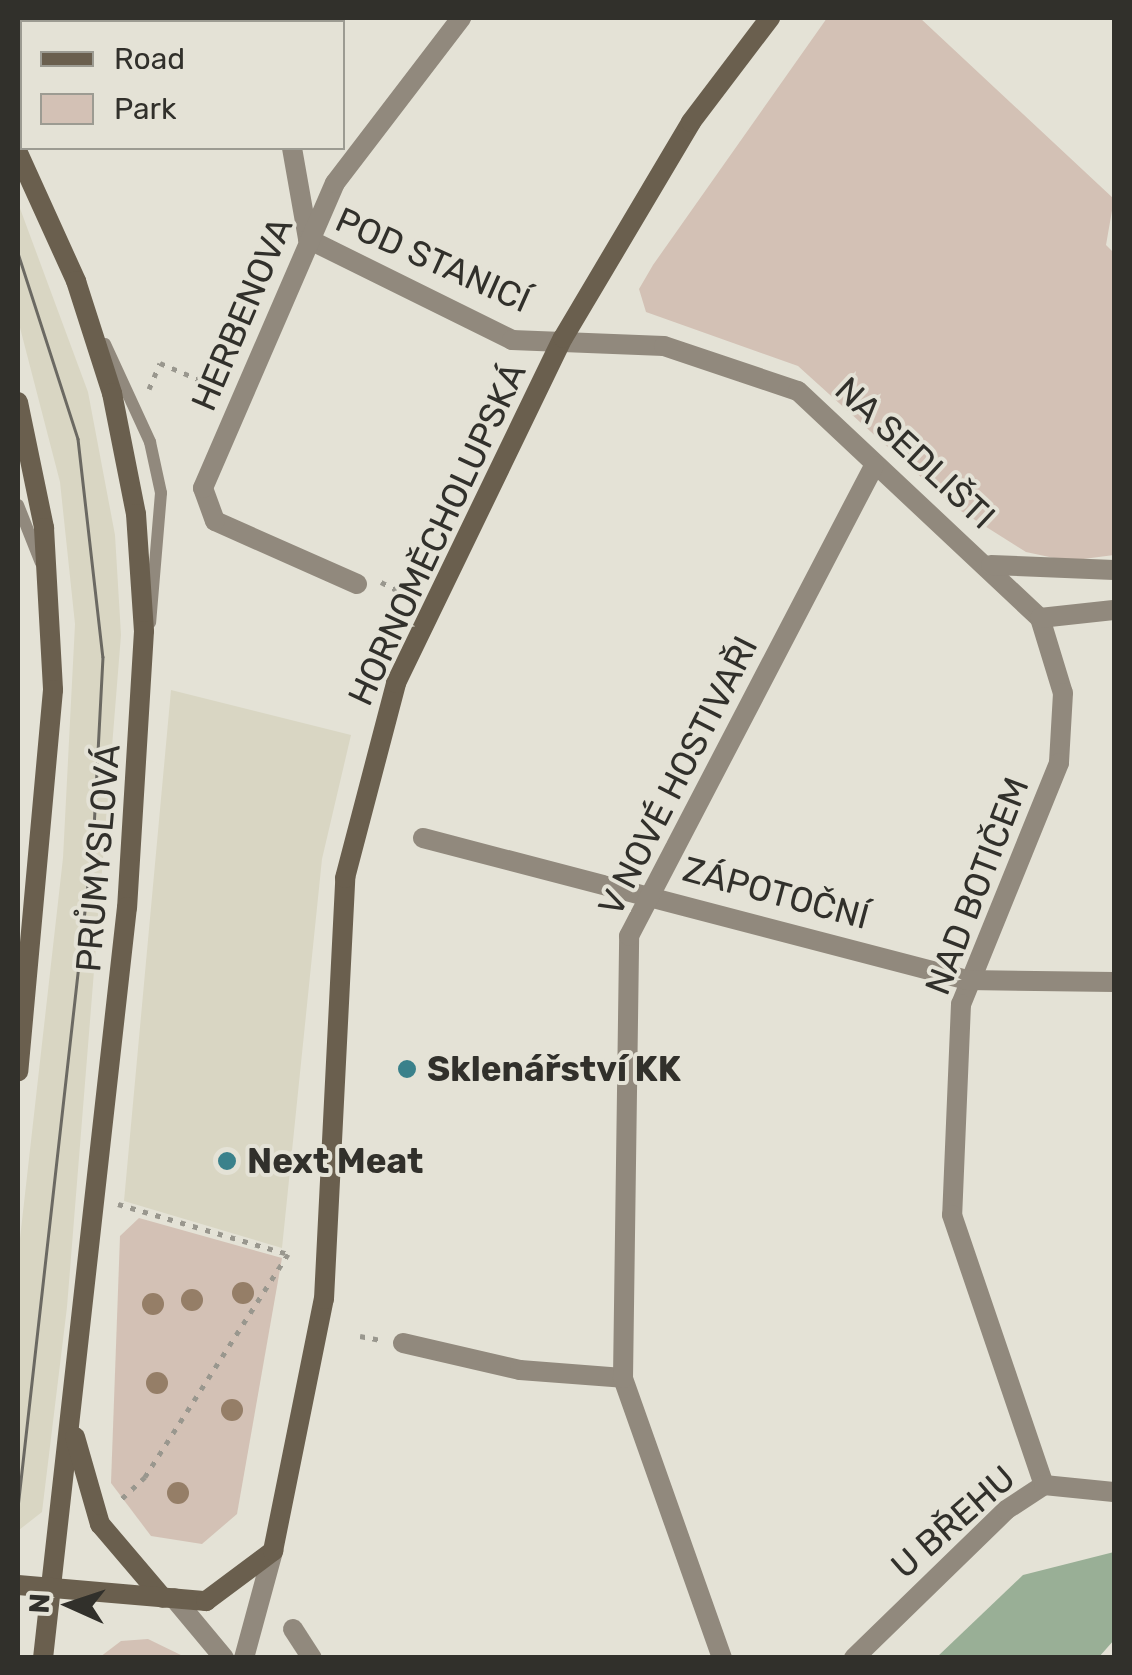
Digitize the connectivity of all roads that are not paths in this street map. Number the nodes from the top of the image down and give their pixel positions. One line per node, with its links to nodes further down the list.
1 (461, 18): 5 (street, HERBENOVA)
2 (770, 18): 6 (main road, HORNOMĚCHOLUPSKÁ)
3 (292, 150): 5 (street, POD STANICÍ)
4 (18, 153): 23 (main road, PRŮMYSLOVÁ)
5 (308, 238): 6 (street, POD STANICÍ); 13 (street, HERBENOVA)
6 (563, 338): 8 (street, NA SEDLIŠTI); 26 (main road, HORNOMĚCHOLUPSKÁ)
7 (18, 402): 12 (main road, PRŮMYSLOVÁ)
8 (874, 466): 10 (street, NA SEDLIŠTI); 17 (street, V NOVÉ HOSTIVAŘI)
9 (18, 505): 12 (lane)
10 (990, 564): 11 (street); 15 (street, NAD BOTIČEM)
11 (1114, 570)
12 (50, 584): 20 (main road, PRŮMYSLOVÁ)
13 (357, 584)
14 (1114, 610): 15 (street)
15 (1040, 618): 18 (street, NAD BOTIČEM)
16 (423, 838): 17 (street, ZÁPOTOČNÍ)
17 (650, 892): 18 (street, ZÁPOTOČNÍ); 22 (street, V NOVÉ HOSTIVAŘI)
18 (967, 980): 19 (street, ZÁPOTOČNÍ); 24 (street, NAD BOTIČEM)
19 (1114, 982)
20 (18, 1071)
21 (403, 1344): 22 (street)
22 (622, 1378): 35 (street, V NOVÉ HOSTIVAŘI)
23 (72, 1403): 28 (main road, PRŮMYSLOVÁ); 29 (main road)
24 (1044, 1485): 25 (street, U BŘEHU); 36 (street, U BŘEHU)
25 (1114, 1492)
26 (272, 1551): 29 (main road); 33 (street, HORNOMĚCHOLUPSKÁ)
27 (18, 1585): 28 (main road)
28 (50, 1587): 29 (main road); 31 (main road, PRŮMYSLOVÁ)
29 (168, 1598): 32 (street)
30 (292, 1628): 34 (street)
31 (43, 1658)
32 (224, 1658)
33 (244, 1658)
34 (312, 1658)
35 (722, 1658)
36 (854, 1658)

